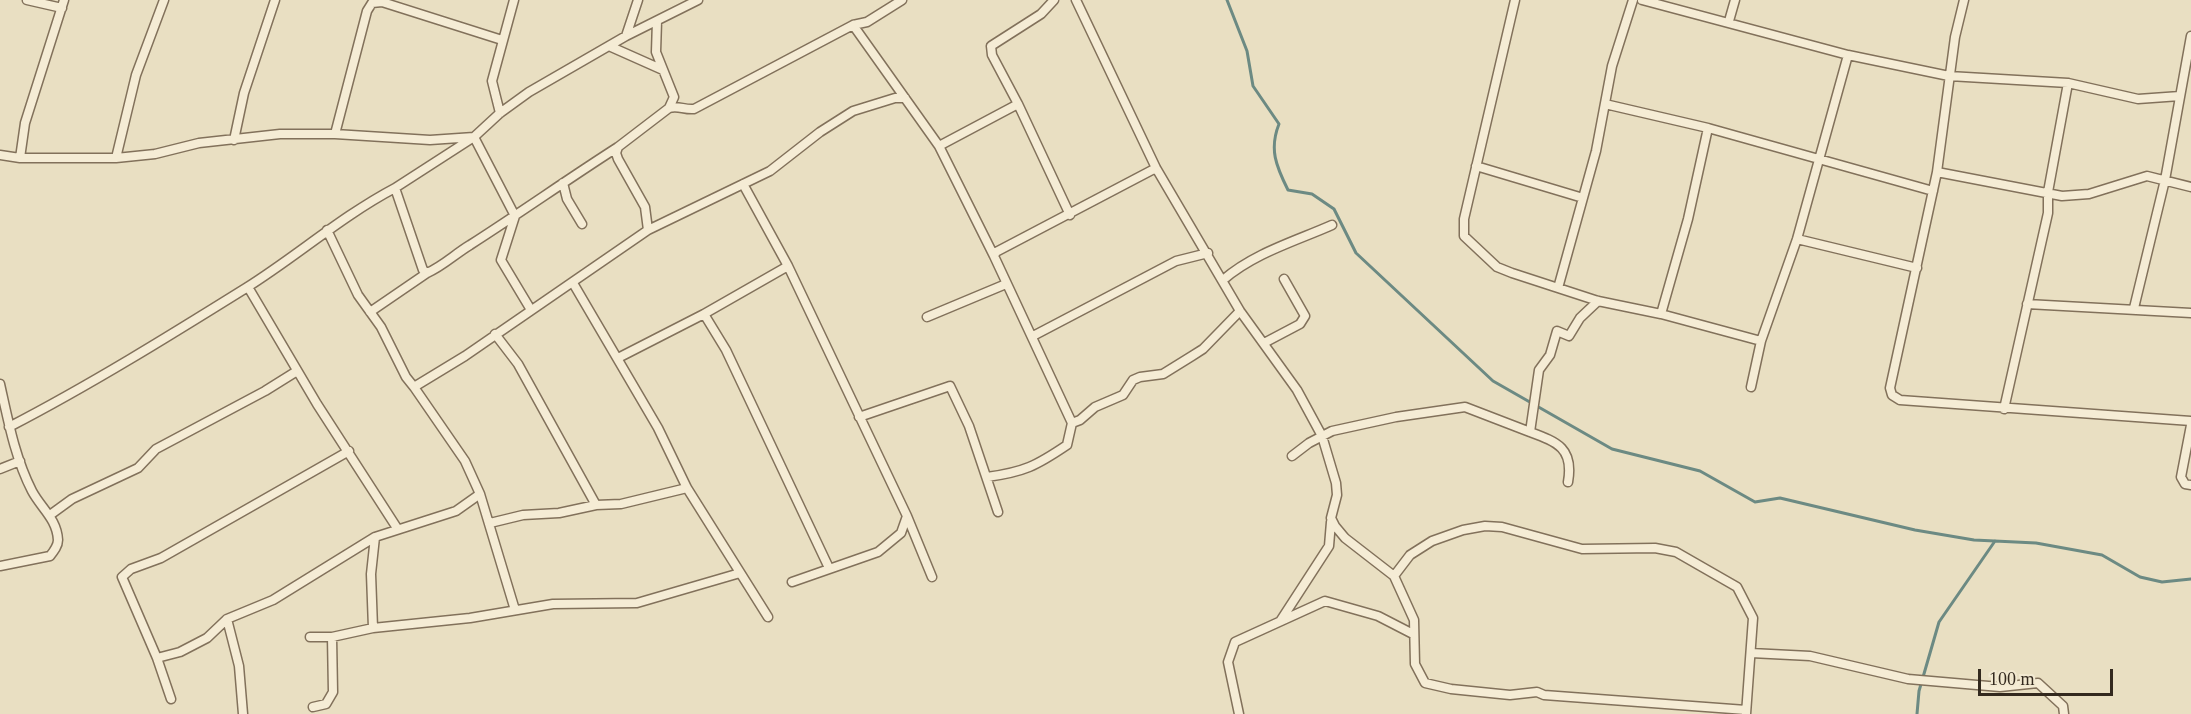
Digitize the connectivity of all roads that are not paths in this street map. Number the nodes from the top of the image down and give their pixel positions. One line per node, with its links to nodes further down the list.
1 (27, 0): 16 (street)
2 (164, 0): 43 (street)
3 (275, 0): 38 (street)
4 (514, 0): 22 (street)
5 (638, 0): 20 (street)
6 (698, 0): 17 (street)
7 (902, 0): 19 (street)
8 (1054, 0): 32 (street)
9 (1076, 0): 46 (street)
10 (1515, 0): 45 (street)
11 (1633, 0): 33 (street)
12 (1642, 0): 18 (street)
13 (1735, 0): 18 (street)
14 (1964, 0): 27 (street)
15 (379, 1): 22 (street); 36 (street)
16 (63, 4): 42 (street)
17 (657, 21): 20 (street); 25 (street)
18 (1729, 21): 24 (street)
19 (853, 25): 30 (street); 31 (street)
20 (626, 36): 23 (street)
21 (2191, 36): 26 (street)
22 (502, 40): 34 (street)
23 (609, 46): 25 (street); 34 (street)
24 (1848, 55): 27 (street); 44 (street)
25 (663, 70): 31 (street)
26 (2188, 71): 29 (street)
27 (1949, 76): 28 (street); 47 (street)
28 (2068, 83): 29 (street); 54 (street)
29 (2180, 96): 48 (street)
30 (905, 98): 39 (street); 50 (street)
31 (673, 103): 40 (street)
32 (1018, 104): 39 (street); 56 (street)
33 (1605, 104): 35 (street); 55 (street)
34 (500, 113): 37 (street)
35 (1708, 128): 44 (street); 82 (street)
36 (335, 134): 37 (street); 38 (street)
37 (474, 137): 52 (street); 57 (street)
38 (234, 140): 43 (street)
39 (939, 146): 64 (street)
40 (618, 147): 49 (street); 61 (street)
41 (0, 155): 42 (street)
42 (20, 158): 43 (street)
43 (116, 158)
44 (1818, 158): 53 (street); 62 (street)
45 (1476, 166): 55 (street); 73 (street)
46 (1156, 168): 56 (street); 63 (street)
47 (1937, 172): 53 (street); 54 (street)
48 (2164, 180): 51 (street); 54 (street); 76 (street)
49 (563, 183): 57 (street); 58 (street)
50 (743, 184): 61 (street); 65 (street)
51 (2191, 187)
52 (395, 188): 60 (street); 67 (street)
53 (1933, 191): 66 (street)
54 (2048, 192): 75 (street)
55 (1583, 198): 73 (street)
56 (1070, 215): 64 (street)
57 (515, 216): 67 (street); 77 (street)
58 (582, 224)
59 (1332, 225): 69 (street)
60 (327, 230): 72 (street); 79 (street)
61 (648, 230): 70 (street)
62 (1797, 238): 66 (street); 86 (street)
63 (1208, 253): 69 (street); 85 (street)
64 (994, 256): 71 (street)
65 (788, 266): 81 (street); 94 (street)
66 (1917, 268): 93 (street)
67 (427, 273): 79 (street)
68 (1284, 279): 87 (street)
69 (1223, 280): 78 (street)
70 (573, 283): 77 (street); 88 (street)
71 (1006, 284): 83 (street); 85 (street)
72 (248, 287): 89 (street); 97 (street)
73 (1558, 288): 74 (street)
74 (1598, 301): 82 (street); 98 (street)
75 (2027, 304): 76 (street); 93 (street)
76 (2134, 308): 80 (street)
77 (531, 310): 84 (street)
78 (1240, 310): 87 (street); 95 (street)
79 (370, 312): 91 (street)
80 (2191, 313)
81 (704, 314): 88 (street); 118 (street)
82 (1661, 314): 86 (street)
83 (927, 317)
84 (495, 334): 91 (street); 109 (street)
85 (1033, 336): 95 (street)
86 (1761, 341): 92 (street)
87 (1263, 343): 99 (street)
88 (618, 357): 107 (street)
89 (297, 371): 100 (street); 111 (street)
90 (0, 384): 97 (street)
91 (414, 387): 108 (street)
92 (1751, 387)
93 (2004, 409): 96 (street)
94 (859, 417): 104 (street); 112 (street)
95 (1071, 423): 104 (street)
96 (2191, 423): 106 (street)
97 (9, 428): 102 (street)
98 (1530, 432): 99 (street); 105 (street)
99 (1322, 436): 101 (street); 113 (street)
100 (349, 451): 115 (street); 132 (street)
101 (1292, 456)
102 (20, 460): 103 (street); 111 (street)
103 (0, 469)
104 (987, 477): 110 (street)
105 (1568, 482)
106 (2191, 485)
107 (687, 488): 109 (street); 119 (street)
108 (480, 494): 114 (street); 115 (street)
109 (596, 505): 114 (street)
110 (998, 512)
111 (50, 515): 117 (street)
112 (907, 516): 118 (street); 121 (street)
113 (1331, 518): 120 (street); 126 (street)
114 (490, 523): 123 (street)
115 (398, 528): 116 (street)
116 (375, 537): 125 (street); 127 (street)
117 (0, 566)
118 (829, 568): 122 (street)
119 (740, 573): 123 (street); 124 (street)
120 (1394, 576): 128 (street); 131 (street)
121 (932, 577)
122 (792, 582)
123 (515, 610): 127 (street)
124 (768, 617)
125 (227, 619): 132 (street); 136 (street)
126 (1280, 620): 128 (street); 137 (street)
127 (373, 628): 130 (street)
128 (1413, 634): 135 (street)
129 (310, 637): 130 (street)
130 (332, 637): 134 (street)
131 (1751, 653): 135 (street); 138 (street)
132 (157, 658): 133 (street)
133 (171, 699)
134 (313, 707)
135 (1746, 712)
136 (243, 714)
137 (1239, 714)
138 (2064, 714)

